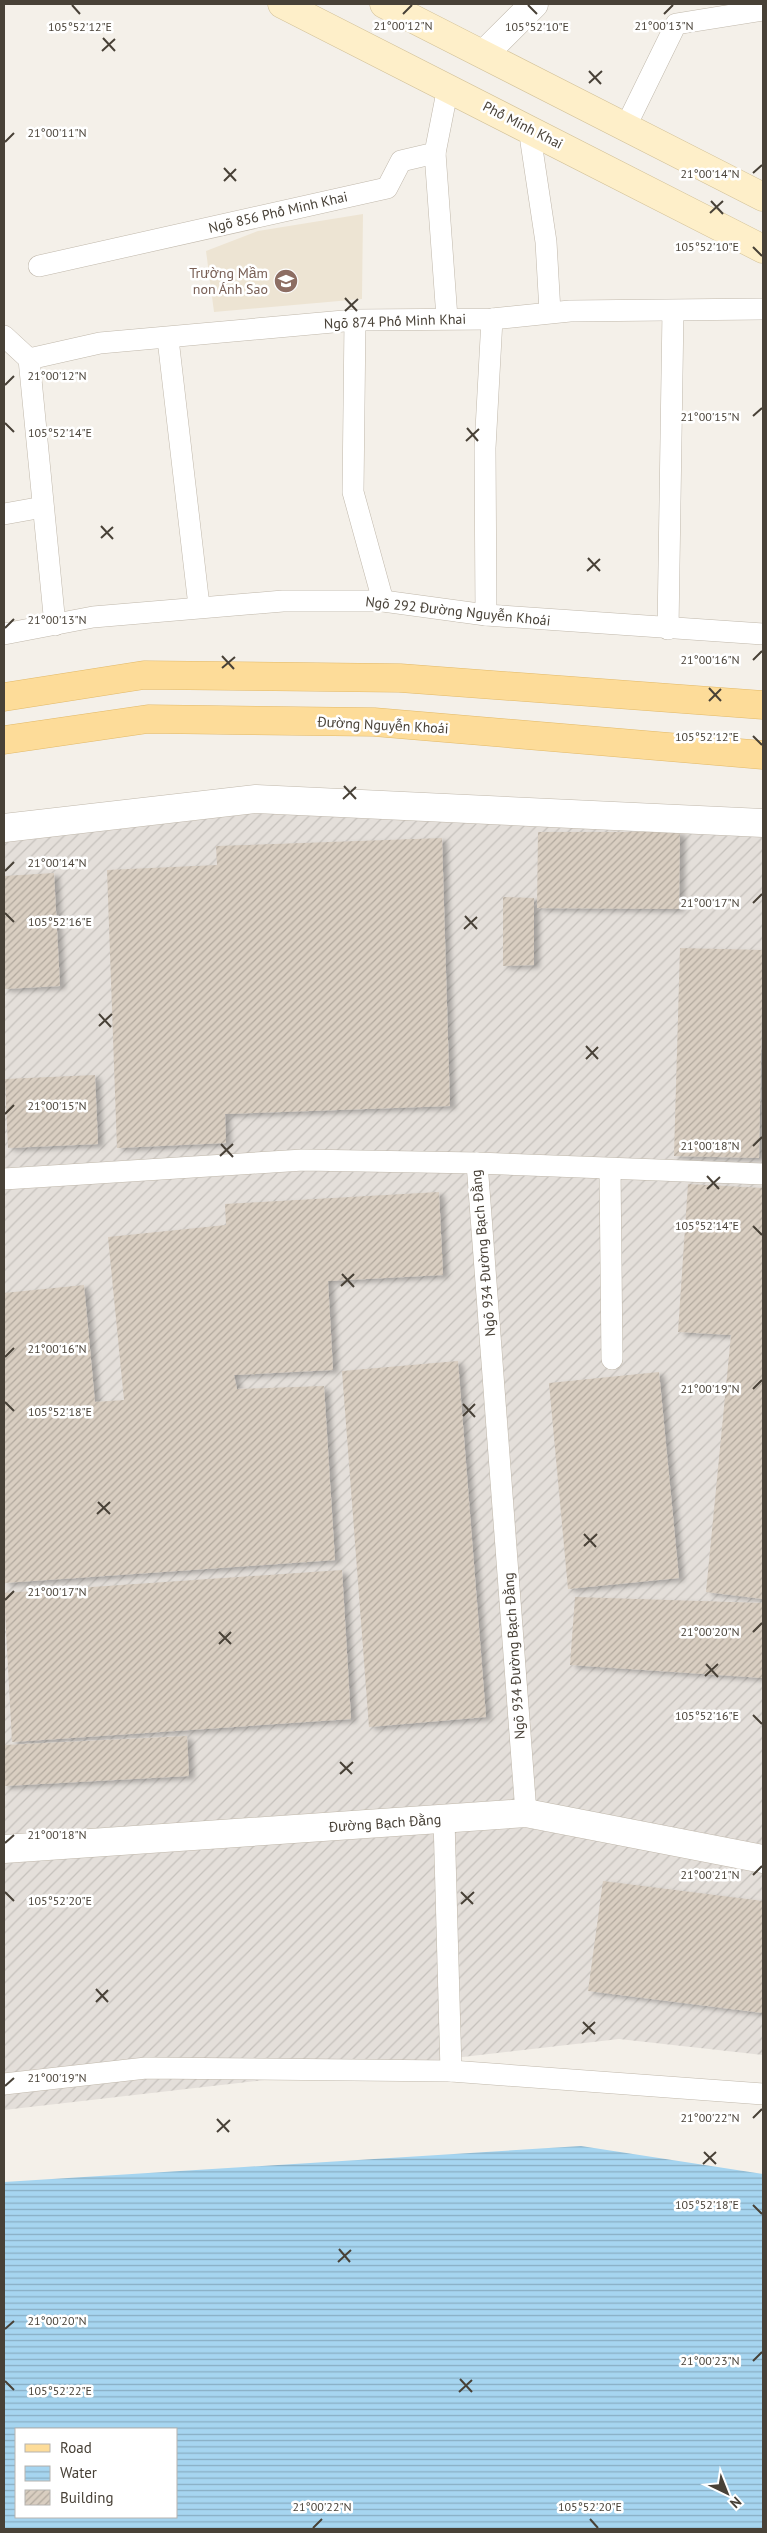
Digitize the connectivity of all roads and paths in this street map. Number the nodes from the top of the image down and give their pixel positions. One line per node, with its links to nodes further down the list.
1 (282, 4): 6 (main road, Phố Minh Khai)
2 (384, 4): 5 (main road)
3 (534, 4): 5 (street)
4 (763, 10): 7 (lane)
5 (485, 53): 7 (main road)
6 (448, 87): 8 (main road, Phố Minh Khai); 9 (lane)
7 (626, 126): 10 (main road)
8 (532, 130): 11 (main road, Phố Minh Khai); 15 (lane)
9 (434, 153): 12 (lane, Ngõ 856 Phố Minh Khai); 16 (lane)
10 (763, 197)
11 (763, 249)
12 (39, 266)
13 (763, 309): 14 (lane, Ngõ 874 Phố Minh Khai)
14 (673, 311): 15 (lane, Ngõ 874 Phố Minh Khai); 28 (lane)
15 (550, 312): 17 (lane, Ngõ 874 Phố Minh Khai)
16 (447, 318): 17 (lane, Ngõ 874 Phố Minh Khai); 18 (lane, Ngõ 874 Phố Minh Khai)
17 (492, 319): 26 (lane)
18 (355, 320): 20 (lane, Ngõ 874 Phố Minh Khai); 24 (lane)
19 (4, 336): 21 (lane)
20 (168, 339): 21 (lane, Ngõ 874 Phố Minh Khai); 25 (lane)
21 (29, 359): 22 (lane)
22 (43, 507): 23 (lane); 27 (lane)
23 (4, 514)
24 (383, 601): 25 (lane, Ngõ 292 Đường Nguyễn Khoái); 26 (lane, Ngõ 292 Đường Nguyễn Khoái)
25 (200, 606): 27 (lane, Ngõ 292 Đường Nguyễn Khoái)
26 (486, 615): 28 (lane, Ngõ 292 Đường Nguyễn Khoái)
27 (55, 624): 29 (lane, Ngõ 292 Đường Nguyễn Khoái)
28 (668, 629): 30 (lane, Ngõ 292 Đường Nguyễn Khoái)
29 (4, 634)
30 (763, 634)
31 (4, 697): 32 (main road)
32 (763, 705)
33 (4, 740): 34 (main road, Đường Nguyễn Khoái)
34 (763, 755)
35 (763, 823): 36 (street)
36 (4, 828)
37 (477, 1163): 38 (lane); 40 (lane, Ngõ 934 Đường Bạch Đằng); 42 (lane, Ngõ 934 Đường Bạch Đằng)
38 (610, 1170): 39 (lane); 41 (lane)
39 (763, 1174)
40 (4, 1179)
41 (612, 1359)
42 (526, 1813): 43 (street, Đường Bạch Đằng); 45 (street, Đường Bạch Đằng)
43 (444, 1819): 44 (street, Đường Bạch Đằng); 46 (lane)
44 (4, 1849)
45 (763, 1859)
46 (451, 2071): 47 (lane); 48 (lane)
47 (4, 2084)
48 (763, 2094)

